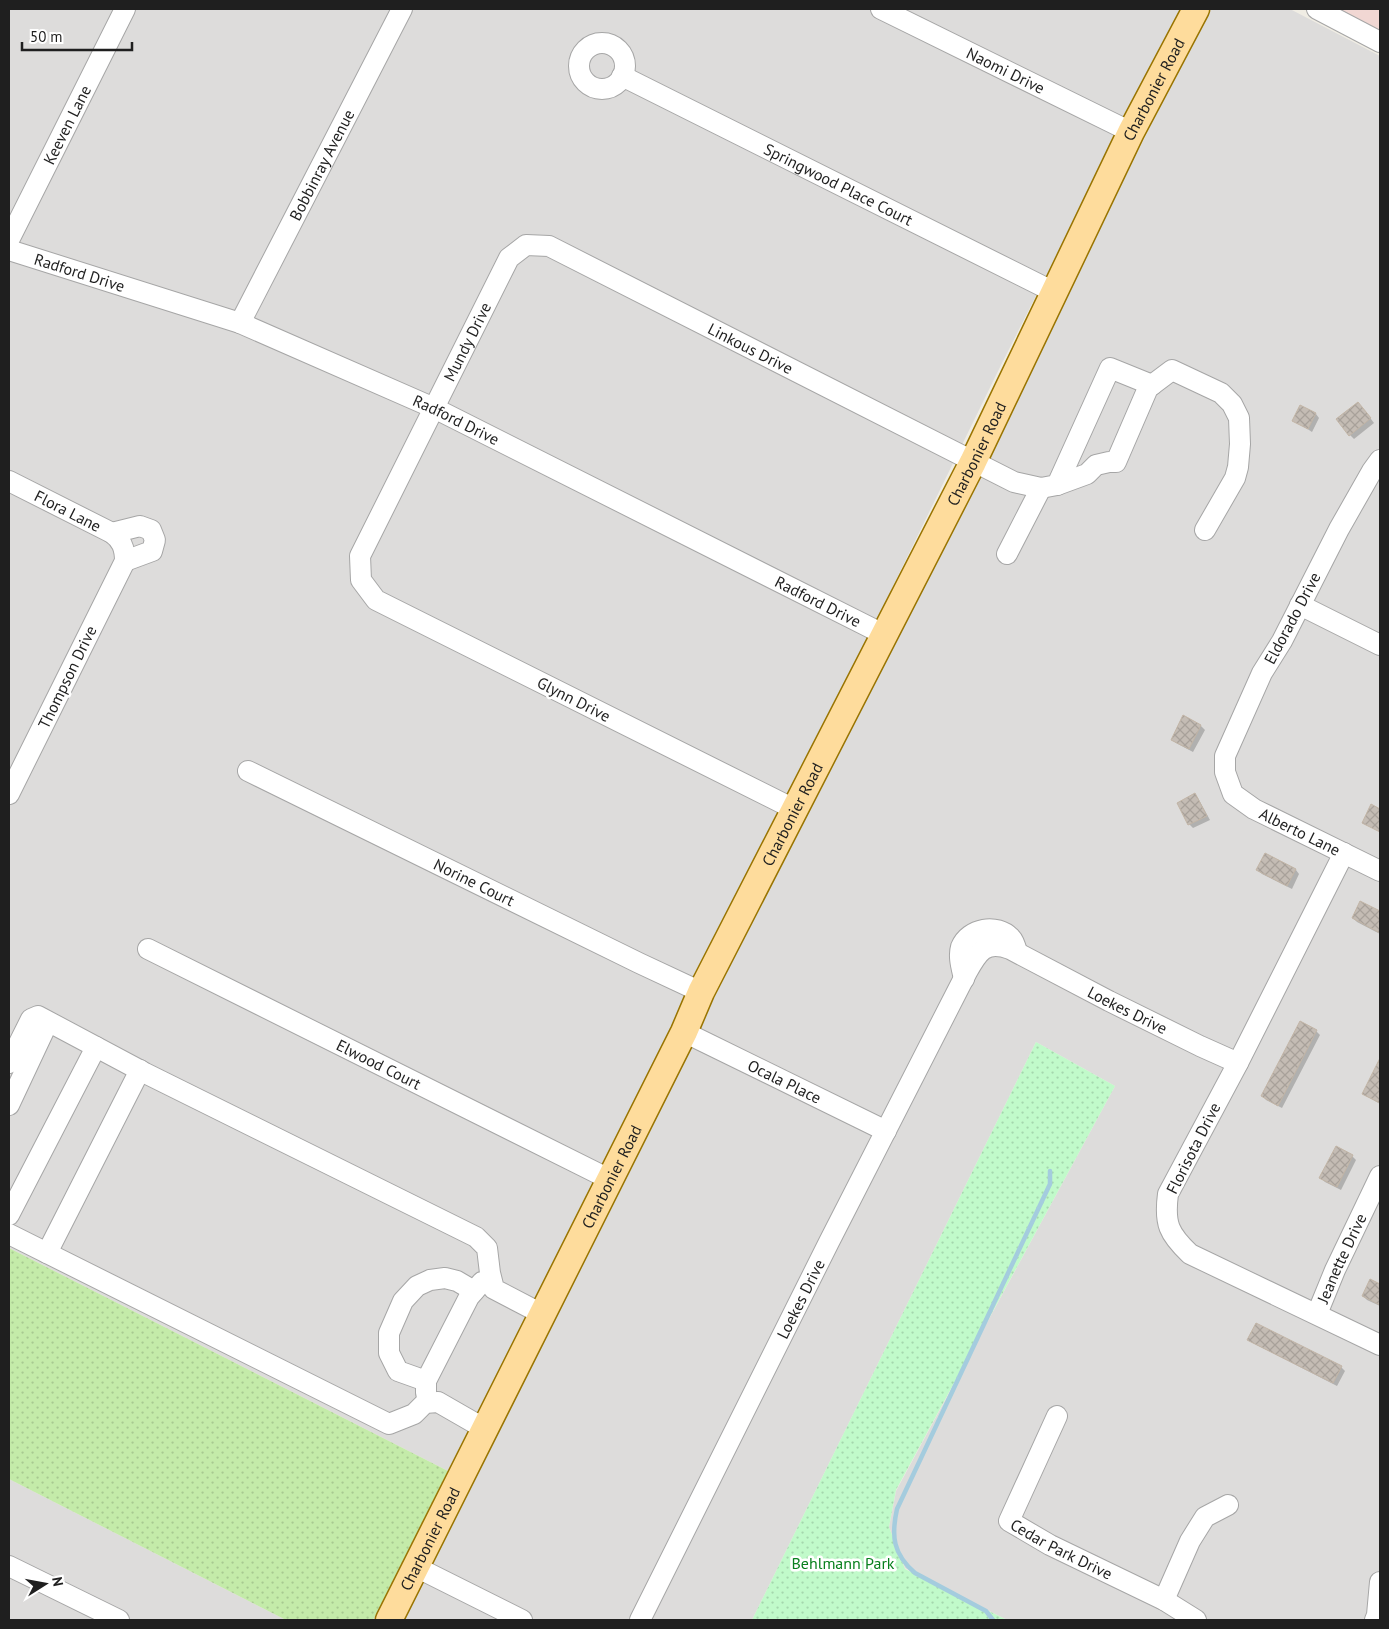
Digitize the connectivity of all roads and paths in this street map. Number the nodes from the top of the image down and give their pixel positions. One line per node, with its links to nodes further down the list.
1 (125, 9): 9 (street, Keeven Lane)
2 (402, 9): 13 (street, Bobbinray Avenue)
3 (881, 9): 8 (street, Naomi Drive)
4 (1196, 9): 8 (main road, Charbonier Road)
5 (1317, 9): 6 (street)
6 (1380, 42)
7 (622, 76): 12 (street, Springwood Place Court)
8 (1131, 132): 12 (main road, Charbonier Road)
9 (9, 240)
10 (526, 245): 15 (street, Mundy Drive); 17 (street, Linkous Drive)
11 (9, 250): 13 (street, Radford Drive)
12 (1054, 292): 17 (main road, Charbonier Road)
13 (240, 323): 15 (street, Radford Drive)
14 (1152, 385): 19 (street); 19 (street); 20 (street)
15 (434, 408): 23 (street, Mundy Drive); 25 (street, Radford Drive)
16 (1380, 460): 24 (street, Eldorado Drive)
17 (973, 462): 19 (street, Linkous Drive); 25 (main road, Charbonier Road)
18 (9, 481): 21 (street, Flora Lane)
19 (1049, 486): 22 (street)
20 (1205, 530)
21 (120, 547): 29 (street, Thompson Drive)
22 (1007, 554)
23 (360, 580): 30 (street, Glynn Drive)
24 (1300, 605): 26 (street); 28 (street, Eldorado Drive)
25 (885, 635): 30 (main road, Charbonier Road)
26 (1380, 645)
27 (248, 772): 34 (street, Norine Court)
28 (1228, 783): 31 (street, Alberto Lane)
29 (9, 794)
30 (794, 810): 34 (main road, Charbonier Road)
31 (1344, 853): 32 (street, Alberto Lane); 38 (street, Florisota Drive)
32 (1380, 870)
33 (148, 949): 44 (street, Elwood Court)
34 (701, 992): 36 (main road, Charbonier Road)
35 (48, 1022): 37 (street); 39 (street); 41 (street)
36 (684, 1032): 42 (street, Ocala Place); 44 (main road, Charbonier Road)
37 (96, 1047): 40 (street); 45 (street)
38 (1238, 1062): 42 (street, Loekes Drive); 51 (street, Florisota Drive)
39 (9, 1063)
40 (140, 1070): 47 (street); 48 (street)
41 (9, 1105)
42 (886, 1131): 65 (street, Loekes Drive)
43 (1380, 1176): 51 (street, Jeanette Drive)
44 (609, 1179): 50 (main road, Charbonier Road)
45 (9, 1214)
46 (9, 1234): 47 (street)
47 (47, 1253): 54 (street)
48 (490, 1273): 49 (street); 50 (street)
49 (474, 1292): 53 (street); 53 (street)
50 (542, 1314): 56 (main road, Charbonier Road)
51 (1317, 1314): 52 (street, Florisota Drive)
52 (1380, 1345)
53 (426, 1381): 54 (street)
54 (425, 1403): 56 (street)
55 (1057, 1416): 61 (street, Cedar Park Drive)
56 (485, 1429): 59 (main road, Charbonier Road)
57 (1228, 1505): 61 (street)
58 (9, 1566): 62 (street)
59 (416, 1568): 63 (main road, Charbonier Road); 64 (street)
60 (1380, 1582): 67 (street)
61 (1164, 1600): 66 (street, Cedar Park Drive)
62 (119, 1620)
63 (389, 1620)
64 (522, 1620)
65 (640, 1620)
66 (1196, 1620)
67 (1375, 1620)

